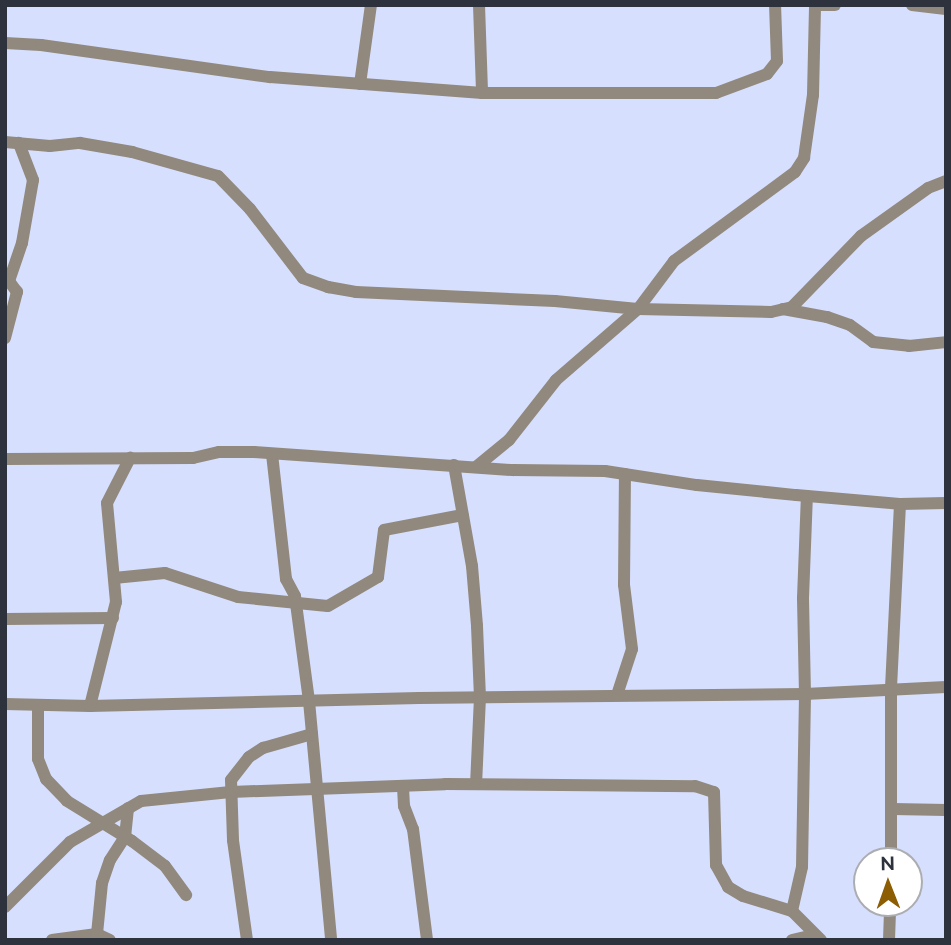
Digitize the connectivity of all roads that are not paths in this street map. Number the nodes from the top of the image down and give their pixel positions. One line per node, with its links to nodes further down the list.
1 (371, 5): 9 (street)
2 (479, 5): 10 (street)
3 (775, 5): 10 (street)
4 (818, 5): 5 (street); 14 (street)
5 (835, 5)
6 (912, 5): 7 (street)
7 (946, 9)
8 (5, 43): 9 (street)
9 (360, 84): 10 (street)
10 (482, 93)
11 (5, 142): 12 (street)
12 (19, 143): 14 (street); 16 (street)
13 (946, 181): 15 (street)
14 (638, 309): 15 (street); 22 (street)
15 (783, 309): 17 (street)
16 (5, 338)
17 (946, 342)
18 (272, 454): 19 (street); 21 (street); 29 (street)
19 (130, 458): 20 (street); 28 (street)
20 (5, 459)
21 (454, 465): 22 (street); 27 (street)
22 (476, 467): 23 (street)
23 (625, 474): 24 (street); 35 (street)
24 (807, 496): 26 (street); 34 (street)
25 (946, 503): 26 (street)
26 (900, 504): 33 (street)
27 (463, 515): 29 (street); 36 (street)
28 (114, 578): 29 (street); 30 (street)
29 (296, 604): 37 (street)
30 (113, 618): 31 (street); 40 (street)
31 (5, 619)
32 (946, 687): 33 (street)
33 (891, 688): 34 (street); 47 (street)
34 (805, 694): 35 (street); 54 (street)
35 (617, 695): 36 (street)
36 (480, 697): 37 (street); 42 (street)
37 (309, 701): 40 (street); 41 (street)
38 (5, 704): 39 (street)
39 (38, 706): 40 (street); 49 (street)
40 (90, 706)
41 (312, 734): 44 (street); 45 (street)
42 (476, 784): 43 (street); 54 (street)
43 (402, 787): 44 (street); 62 (street)
44 (317, 789): 45 (street); 61 (street)
45 (231, 792): 46 (street); 60 (street)
46 (128, 808): 49 (street); 50 (street)
47 (893, 809): 48 (street); 51 (street)
48 (946, 810)
49 (102, 823): 50 (street); 53 (street)
50 (125, 837): 52 (street); 56 (street)
51 (892, 847)
52 (186, 895)
53 (5, 907)
54 (792, 912): 57 (street)
55 (890, 917): 64 (street)
56 (97, 934): 58 (street); 59 (street)
57 (818, 937): 63 (street)
58 (52, 940)
59 (110, 940)
60 (247, 940)
61 (331, 940)
62 (427, 940)
63 (792, 940)
64 (889, 940)

